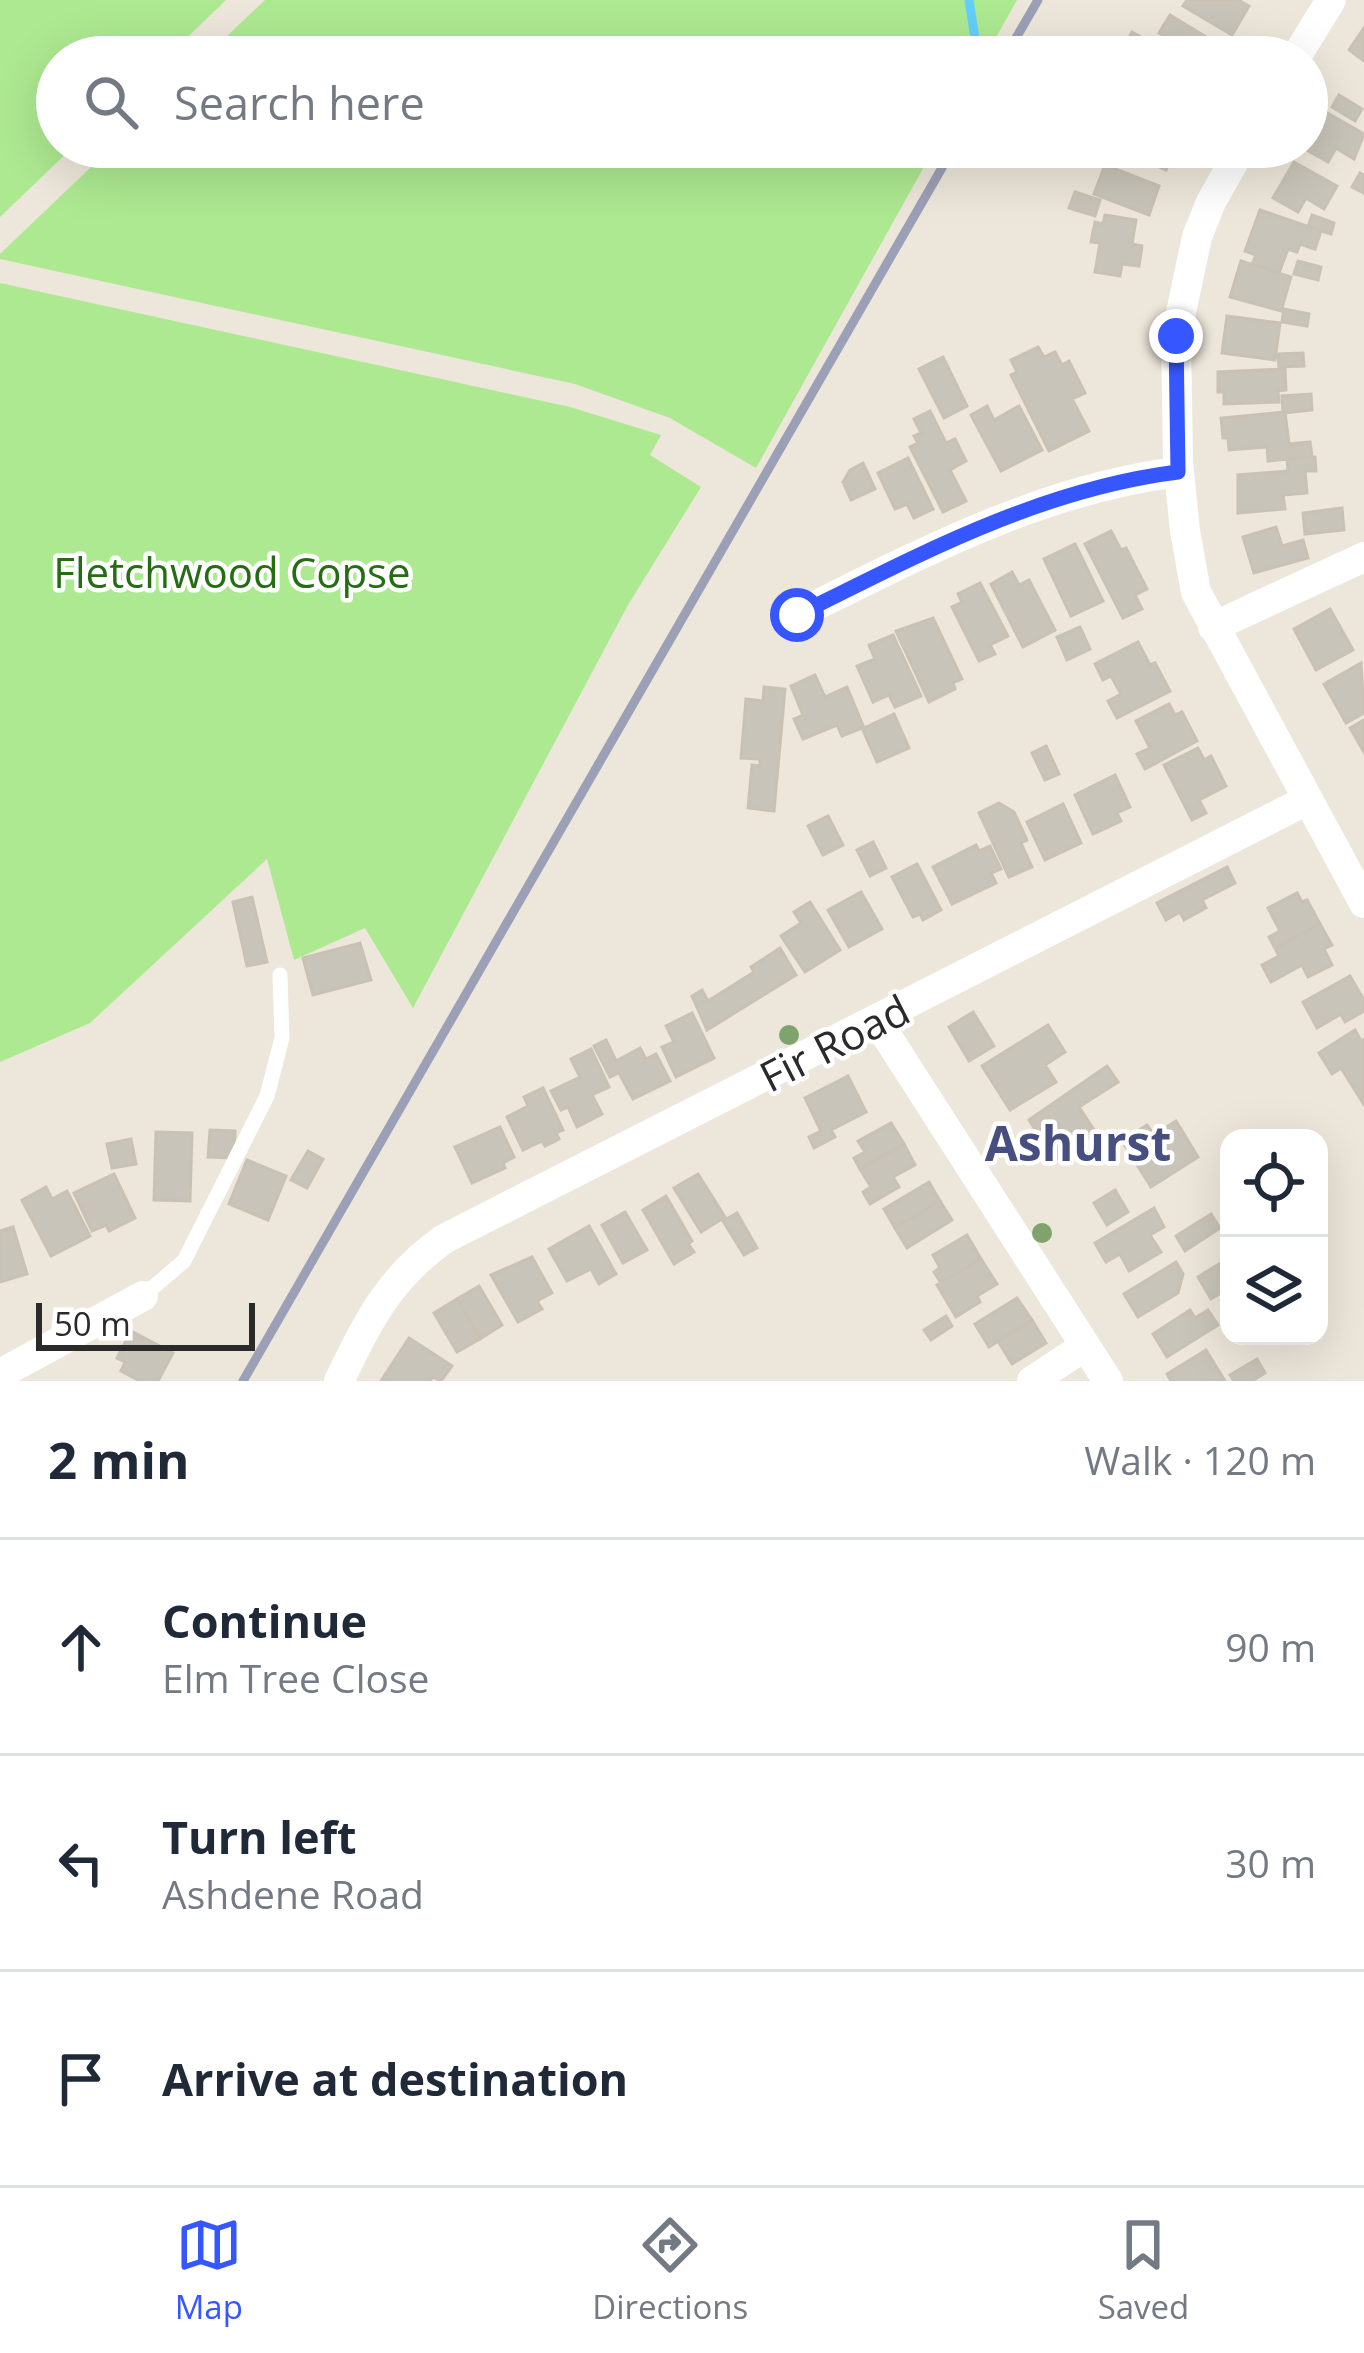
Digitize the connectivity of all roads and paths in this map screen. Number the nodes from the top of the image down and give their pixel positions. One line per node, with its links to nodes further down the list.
1 (1331, 0): 2 (street)
2 (1310, 36)
3 (1230, 168): 4 (street)
4 (1178, 472): 6 (street); 7 (street)
5 (1364, 557): 7 (street)
6 (797, 615)
7 (1213, 627): 8 (street)
8 (1307, 800): 9 (street); 11 (street, Fir Road)
9 (1364, 903)
10 (280, 975): 12 (lane)
11 (877, 1021): 13 (street); 15 (street, Fir Road)
12 (143, 1296): 14 (street)
13 (1085, 1346): 16 (street); 17 (street)
14 (0, 1373)
15 (339, 1381)
16 (1032, 1381)
17 (1108, 1381)

